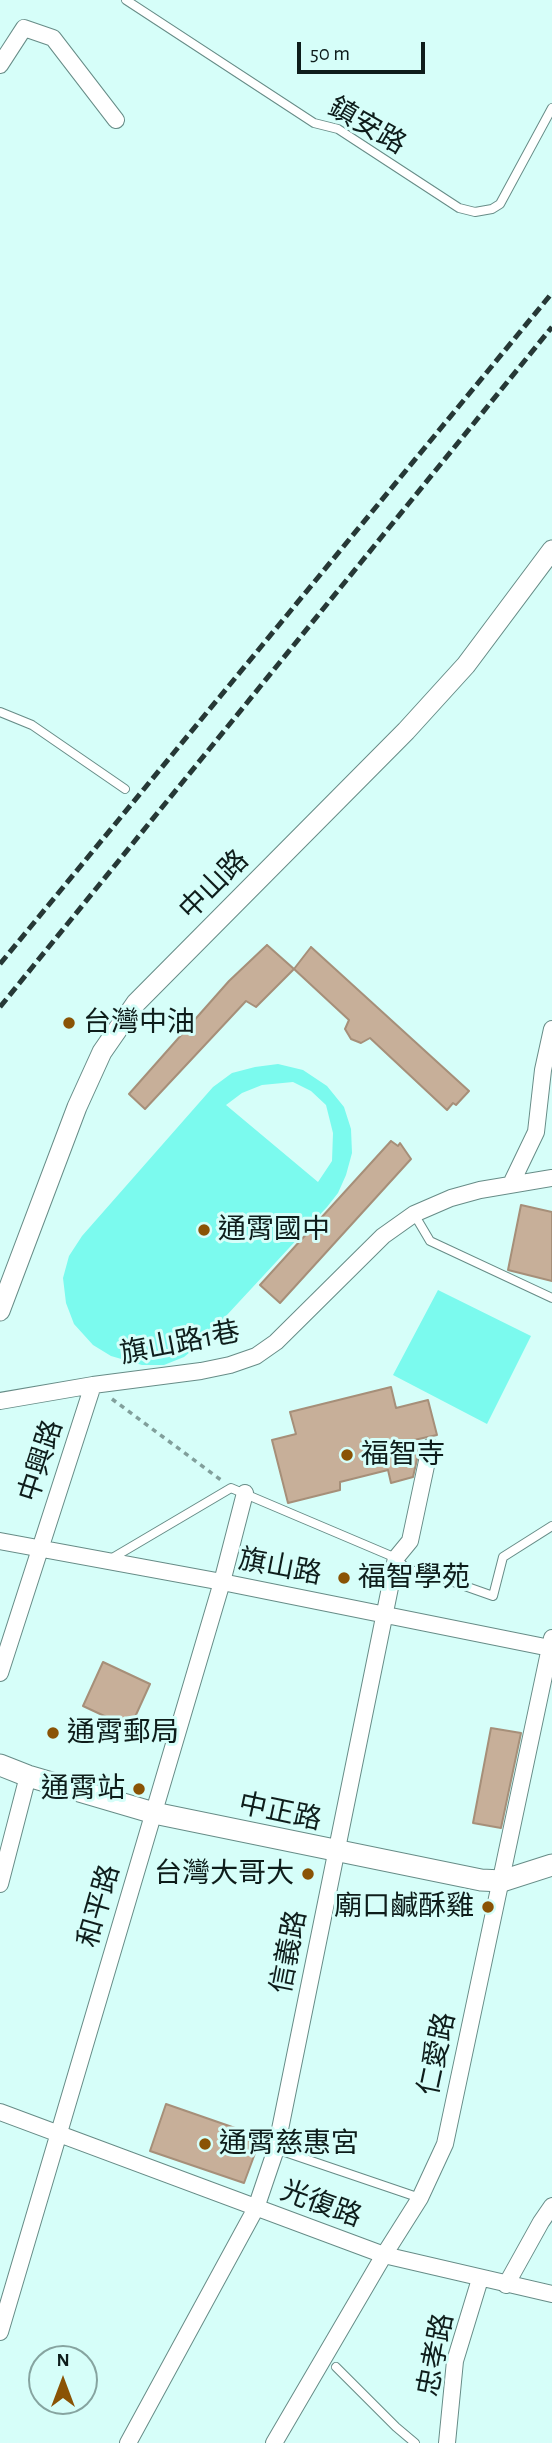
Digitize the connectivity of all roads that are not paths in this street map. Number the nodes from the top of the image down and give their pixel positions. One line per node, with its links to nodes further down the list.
1 (127, 0): 3 (lane, 鎮安路)
2 (0, 65): 4 (street)
3 (552, 108)
4 (116, 120)
5 (552, 550): 13 (street, 中山路)
6 (0, 712): 7 (lane)
7 (125, 789)
8 (552, 1029): 10 (street)
9 (552, 1178): 10 (street, 旗山路1巷)
10 (511, 1184): 11 (street, 旗山路1巷)
11 (414, 1214): 12 (lane); 14 (street, 旗山路1巷)
12 (552, 1298)
13 (0, 1311)
14 (93, 1385): 15 (street, 旗山路1巷); 20 (street, 中興路)
15 (0, 1401)
16 (430, 1447): 21 (street, 信義路)
17 (238, 1490): 21 (lane); 22 (lane); 23 (street, 和平路)
18 (552, 1526): 21 (lane)
19 (0, 1541): 20 (street, 旗山路)
20 (40, 1548): 22 (street, 旗山路); 26 (street, 中興路)
21 (396, 1558): 24 (street, 信義路)
22 (108, 1561): 23 (street, 旗山路)
23 (222, 1582): 24 (street, 旗山路); 30 (street, 和平路)
24 (384, 1614): 25 (street, 旗山路); 31 (street, 信義路)
25 (551, 1643): 33 (street, 仁愛路)
26 (3, 1652): 27 (street, 中興路)
27 (0, 1673)
28 (0, 1765): 29 (main road, 中正路)
29 (28, 1776): 30 (main road, 中正路); 34 (street)
30 (154, 1814): 31 (main road, 中正路); 36 (street, 和平路)
31 (335, 1852): 33 (main road, 中正路); 37 (street, 信義路)
32 (552, 1866): 33 (main road, 中正路)
33 (502, 1881): 38 (street, 仁愛路)
34 (0, 1884)
35 (0, 2112): 36 (street, 光復路)
36 (59, 2134): 40 (street, 光復路); 45 (street, 和平路)
37 (276, 2149): 38 (lane); 40 (street, 信義路)
38 (420, 2199): 41 (street, 仁愛路)
39 (552, 2206): 43 (street)
40 (256, 2208): 41 (street, 光復路); 47 (street, 信義路)
41 (384, 2255): 42 (street, 光復路); 48 (street, 仁愛路)
42 (480, 2278): 43 (street, 光復路); 50 (street, 忠孝路)
43 (506, 2284): 44 (street, 光復路)
44 (552, 2294)
45 (0, 2332)
46 (336, 2367): 49 (lane)
47 (128, 2443)
48 (274, 2443)
49 (415, 2443)
50 (447, 2443)

